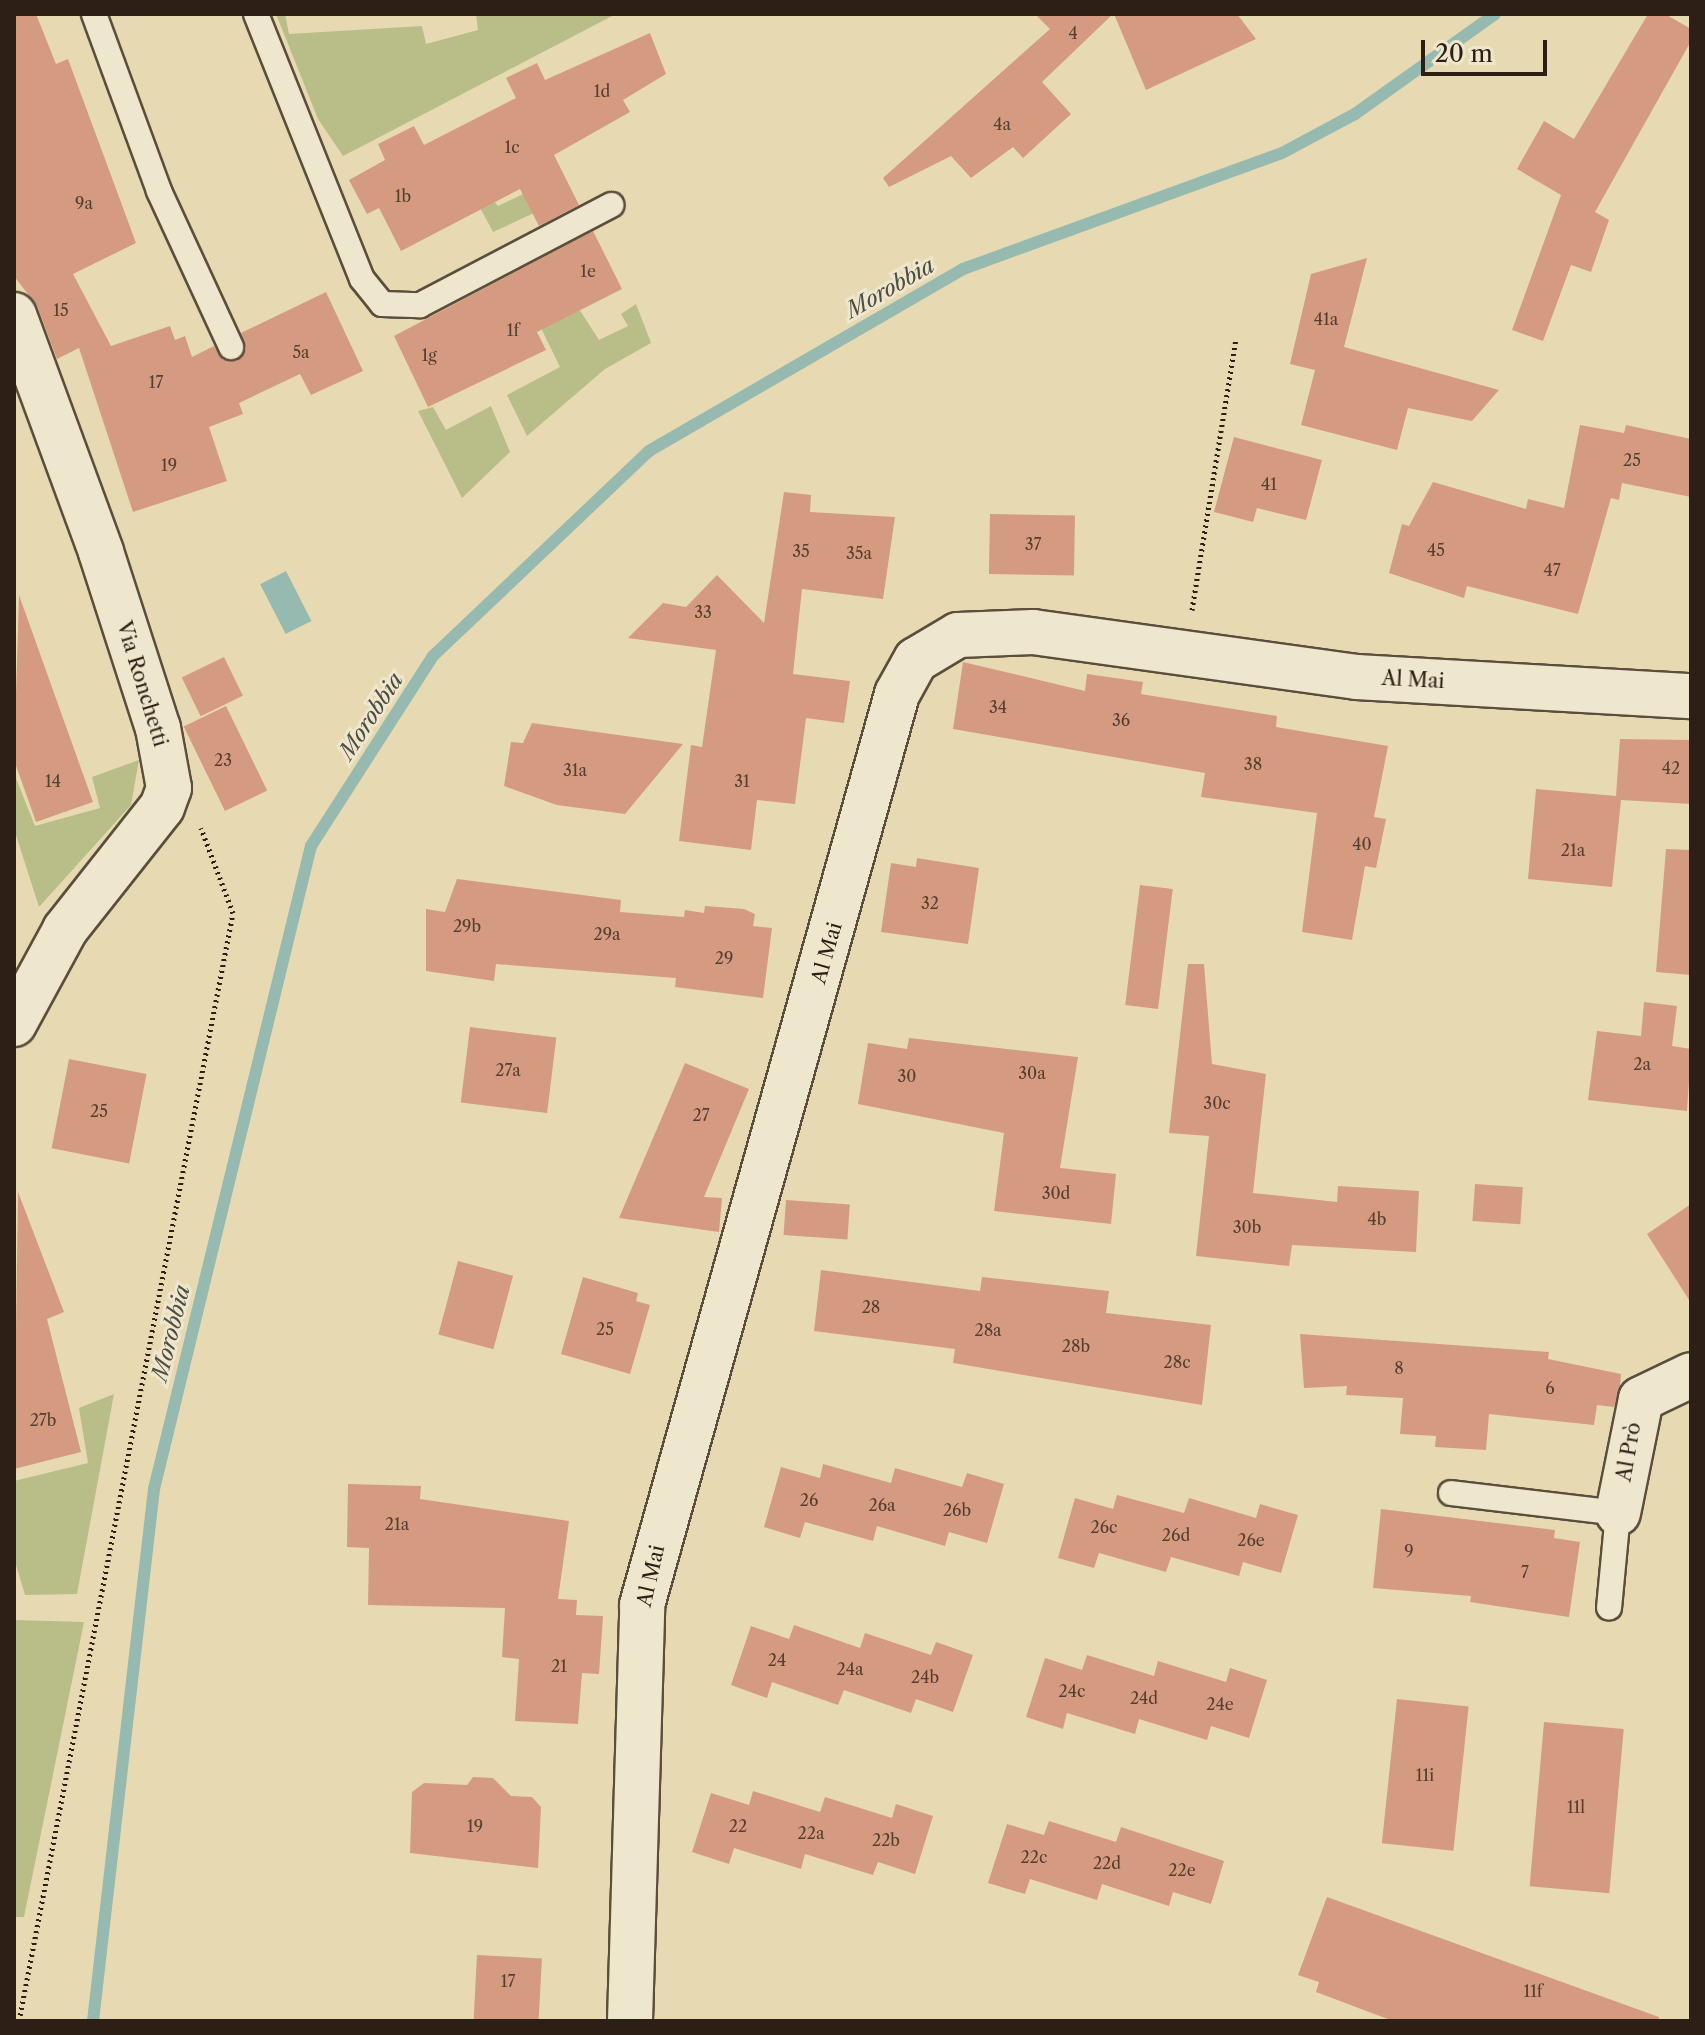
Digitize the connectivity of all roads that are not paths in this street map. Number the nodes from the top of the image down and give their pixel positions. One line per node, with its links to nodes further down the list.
1 (94, 14): 5 (lane)
2 (256, 14): 3 (lane)
3 (611, 205)
4 (14, 315): 7 (street, Via Ronchetti)
5 (231, 347)
6 (1691, 696): 12 (street, Al Mai)
7 (14, 1024)
8 (1691, 1375): 10 (street, Al Prò)
9 (1451, 1493): 10 (lane)
10 (1618, 1513): 11 (lane)
11 (1609, 1608)
12 (630, 2021)

